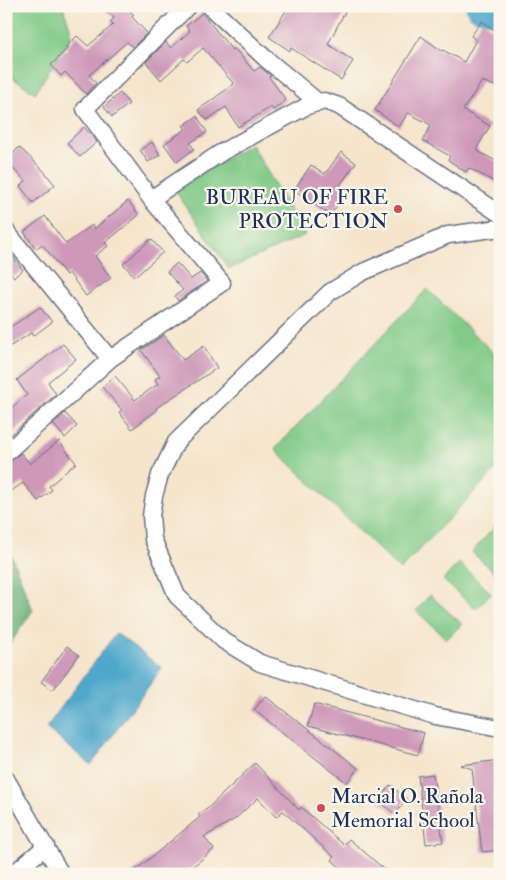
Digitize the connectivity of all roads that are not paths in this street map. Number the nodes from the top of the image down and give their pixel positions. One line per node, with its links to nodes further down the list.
1 (188, 6): 4 (street)
2 (209, 6): 3 (street)
3 (319, 102): 4 (street); 5 (street)
4 (151, 199): 8 (street)
5 (500, 214)
6 (500, 228): 10 (street)
7 (6, 232): 8 (street)
8 (110, 359): 9 (street)
9 (6, 453)
10 (500, 728)
11 (6, 779): 12 (street)
12 (46, 846): 13 (street); 14 (street)
13 (13, 874)
14 (61, 874)

